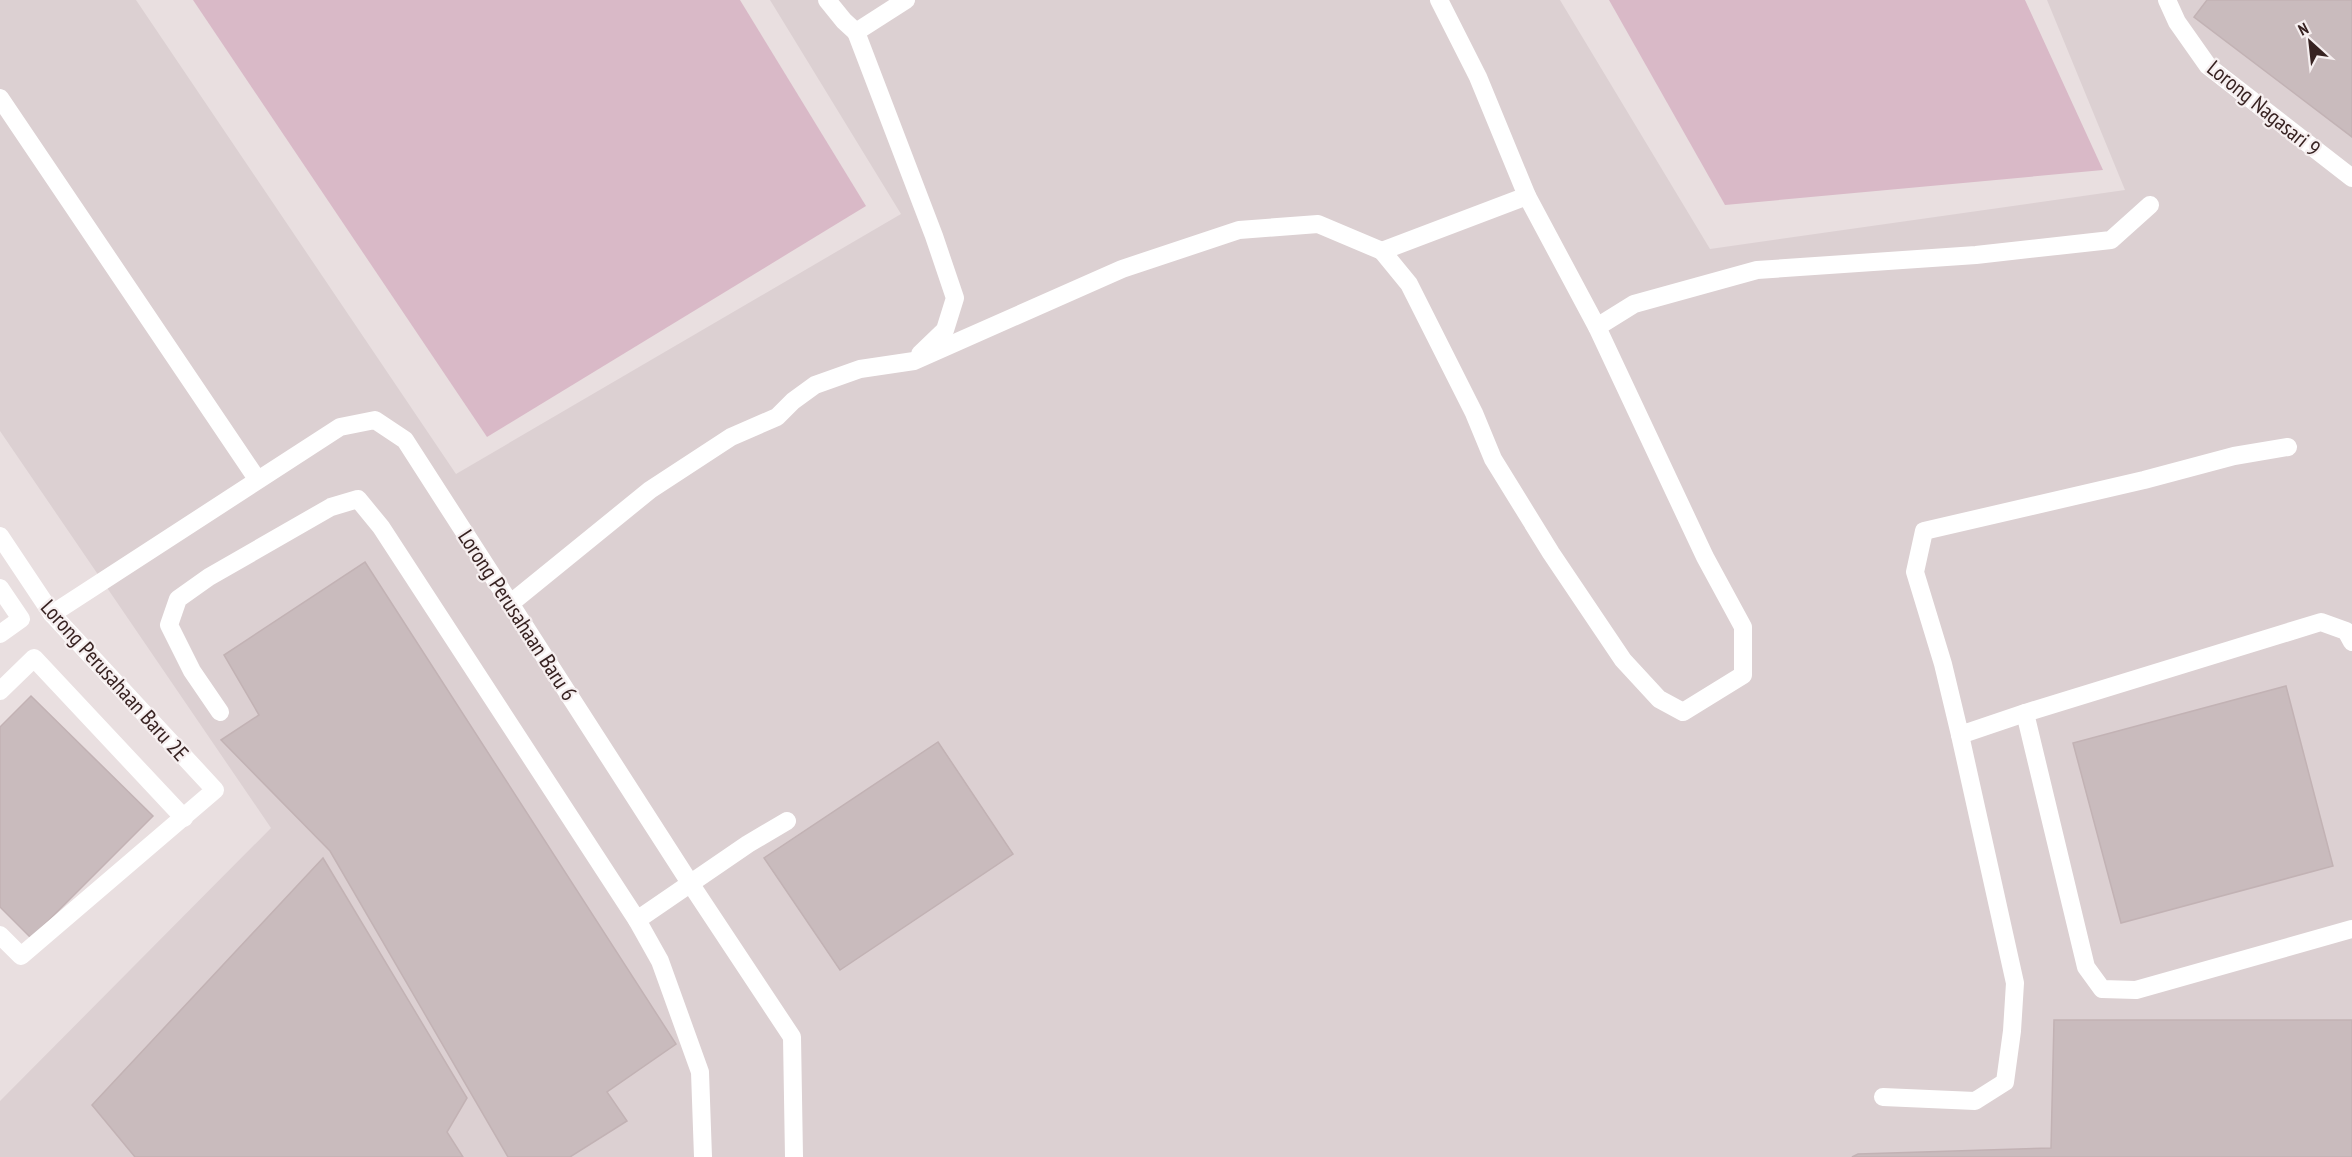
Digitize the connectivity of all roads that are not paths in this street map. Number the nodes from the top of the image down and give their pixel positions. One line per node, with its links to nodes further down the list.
1 (827, 0): 5 (street)
2 (906, 0): 5 (street)
3 (1439, 0): 8 (street)
4 (2167, 0): 7 (street, Lorong Nagasari 9)
5 (856, 32): 12 (street)
6 (0, 98): 14 (street)
7 (2352, 178)
8 (1527, 196): 10 (street); 11 (street)
9 (2150, 205): 11 (street)
10 (1382, 252): 11 (street); 12 (street)
11 (1597, 327)
12 (914, 361): 17 (street)
13 (2288, 447): 24 (street)
14 (257, 479): 17 (street, Lorong Perusahaan Baru 6); 18 (street, Lorong Perusahaan Baru 6)
15 (0, 536): 18 (street, Lorong Perusahaan Baru 2E)
16 (0, 588): 19 (street)
17 (511, 603): 27 (street, Lorong Perusahaan Baru 6)
18 (51, 614): 25 (street, Lorong Perusahaan Baru 2E)
19 (0, 634)
20 (2352, 642): 23 (street)
21 (0, 691): 25 (street)
22 (220, 712): 28 (street)
23 (2025, 713): 24 (street); 29 (street)
24 (1960, 735): 31 (street)
25 (184, 818): 30 (street)
26 (786, 821): 27 (street)
27 (690, 883): 28 (street); 33 (street, Lorong Perusahaan Baru 6)
28 (637, 920): 32 (street)
29 (2352, 929)
30 (0, 935)
31 (1883, 1097)
32 (703, 1157)
33 (794, 1157)

